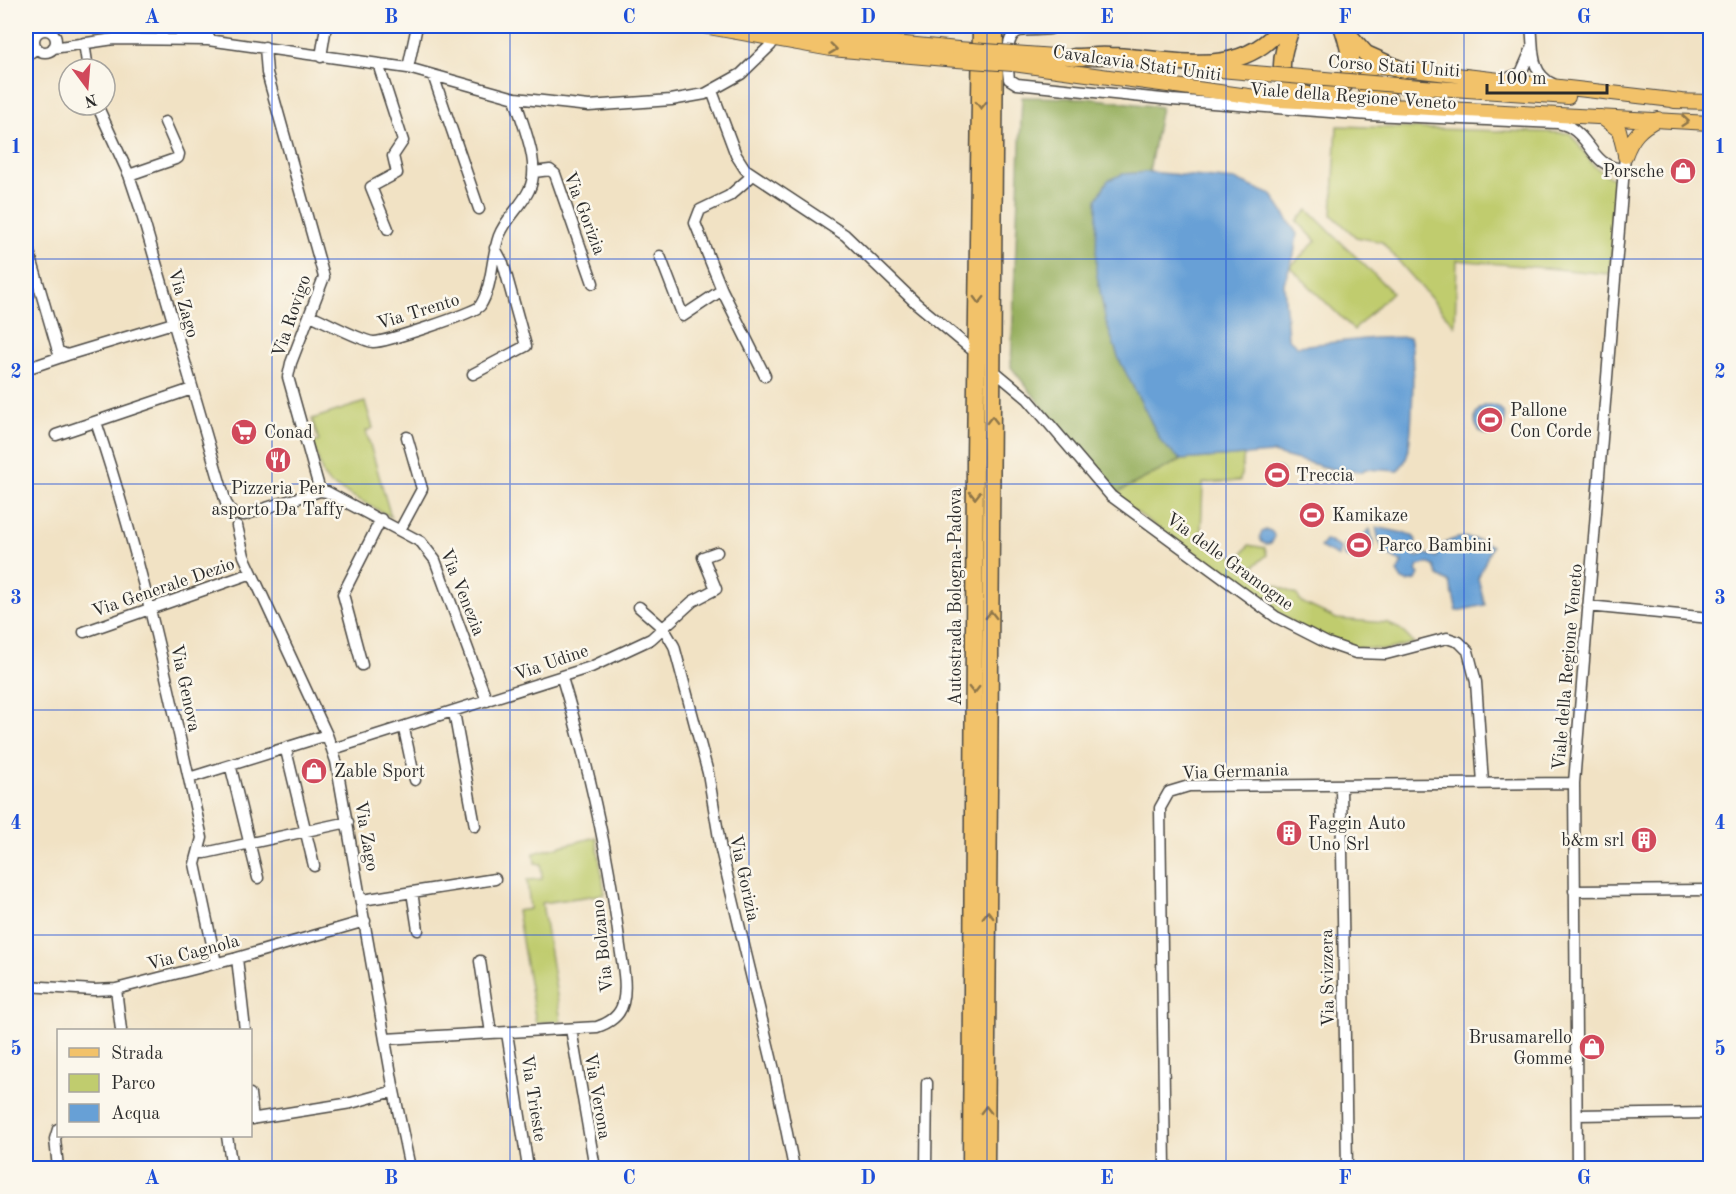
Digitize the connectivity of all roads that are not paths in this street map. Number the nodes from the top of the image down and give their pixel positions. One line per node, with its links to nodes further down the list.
1 (162, 26): 18 (street)
2 (209, 26): 20 (street)
3 (326, 26): 28 (street)
4 (417, 26): 33 (street)
5 (703, 26): 19 (main road)
6 (762, 26): 19 (main road)
7 (981, 26): 142 (highway, Autostrada Bologna-Padova, one-way to 142)
8 (995, 26): 51 (highway, Autostrada Bologna-Padova)
9 (1003, 26): 51 (highway)
10 (1054, 26): 52 (street, Viale della Regione Veneto)
11 (1282, 26): 29 (highway)
12 (1292, 26): 40 (highway)
13 (1343, 26): 36 (highway); 40 (highway)
14 (1531, 26): 21 (street)
15 (1536, 26): 21 (street)
16 (38, 28): 17 (street); 24 (street)
17 (55, 35): 22 (street); 25 (street)
18 (162, 38): 20 (street); 22 (street)
19 (776, 38): 30 (main road, Cavalcavia Stati Uniti, bridge); 39 (street)
20 (208, 40): 23 (street)
21 (1533, 41): 37 (street); 38 (street)
22 (84, 43): 25 (street); 27 (street)
23 (265, 47): 28 (street); 63 (street, Via Rovigo)
24 (37, 48): 25 (street); 26 (street)
25 (53, 48)
26 (26, 56)
27 (86, 57)
28 (321, 57): 31 (street)
29 (1074, 57): 30 (main road, Cavalcavia Stati Uniti); 34 (main road, Cavalcavia Stati Uniti)
30 (1013, 59): 32 (main road, Cavalcavia Stati Uniti)
31 (380, 64): 33 (street); 57 (street)
32 (1041, 67): 40 (main road); 45 (main road, Cavalcavia Stati Uniti)
33 (408, 68): 35 (street)
34 (1254, 74): 36 (main road, Corso Stati Uniti, bridge)
35 (432, 75): 41 (street); 56 (street)
36 (1405, 78): 37 (main road); 42 (main road, Corso Stati Uniti); 43 (main road)
37 (1500, 81): 38 (main road)
38 (1559, 87): 42 (main road)
39 (712, 91): 41 (street); 55 (street)
40 (1314, 96): 43 (main road)
41 (514, 98): 53 (street, Via Gorizia)
42 (1681, 101): 44 (main road, Corso Stati Uniti)
43 (1437, 102): 47 (main road)
44 (1710, 102)
45 (1600, 116): 47 (main road); 52 (main road)
46 (103, 117): 54 (street, Via Zago)
47 (1632, 117): 48 (main road)
48 (1660, 118): 50 (main road, one-way to 50); 52 (main road)
49 (165, 122): 54 (street)
50 (1710, 123)
51 (994, 145): 143 (highway, Autostrada Bologna-Padova, one-way to 51)
52 (1624, 163): 83 (street, Viale della Regione Veneto)
53 (534, 172): 59 (street, Via Gorizia); 61 (street, Via Gorizia)
54 (129, 175): 64 (street, Via Zago)
55 (753, 176): 62 (street); 65 (street)
56 (479, 209)
57 (388, 229)
58 (26, 241): 66 (street)
59 (495, 248): 63 (street, Via Trento); 68 (street)
60 (660, 256): 62 (street)
61 (593, 283)
62 (722, 290): 70 (street)
63 (310, 315): 75 (street, Via Rovigo)
64 (172, 323): 66 (street); 71 (street, Via Zago)
65 (971, 349)
66 (67, 355): 67 (street)
67 (26, 369)
68 (473, 374)
69 (998, 374): 100 (street, Via delle Gramogne)
70 (765, 376)
71 (192, 389): 72 (street); 76 (street, Via Zago)
72 (96, 422): 73 (street); 85 (street, Via Genova)
73 (56, 435)
74 (407, 437): 80 (street)
75 (320, 491): 77 (street); 78 (street, Via Venezia)
76 (232, 512): 77 (street); 79 (street, Via Zago)
77 (244, 515): 79 (street)
78 (381, 519): 80 (street, Via Venezia); 89 (street)
79 (237, 526): 82 (street, Via Zago)
80 (400, 530): 91 (street, Via Venezia)
81 (717, 552): 87 (street, Via Udine)
82 (252, 573): 85 (street, Via Generale Dezio); 94 (street, Via Zago)
83 (1588, 606): 86 (street); 101 (street, Viale della Regione Veneto)
84 (639, 607): 87 (street, Via Gorizia)
85 (152, 609): 88 (street, Via Generale Dezio); 98 (street, Via Genova)
86 (1710, 618)
87 (664, 629): 90 (street, Via Udine); 140 (street, Via Gorizia)
88 (84, 632)
89 (362, 665)
90 (561, 678): 91 (street, Via Udine); 124 (street, Via Bolzano)
91 (487, 701): 92 (street, Via Udine)
92 (454, 712): 93 (street, Via Udine); 104 (street)
93 (404, 729): 95 (street, Via Udine); 99 (street)
94 (327, 735): 95 (street, Via Zago); 96 (street)
95 (333, 749): 103 (street, Via Zago)
96 (286, 750): 97 (street); 105 (street)
97 (231, 768): 98 (street); 106 (street)
98 (189, 778): 107 (street, Via Genova)
99 (415, 780)
100 (1483, 783): 101 (street, Via Germania); 102 (street, Via Germania)
101 (1574, 783): 112 (street, Viale della Regione Veneto)
102 (1341, 787): 144 (street, Via Germania); 145 (street, Via Svizzera)
103 (348, 822): 105 (street); 114 (street, Via Zago)
104 (475, 826)
105 (305, 831): 106 (street); 108 (street)
106 (249, 843): 107 (street); 109 (street)
107 (199, 852): 119 (street, Via Genova)
108 (314, 866)
109 (258, 878)
110 (495, 879): 113 (street)
111 (1710, 890): 112 (street)
112 (1574, 891): 131 (street, Viale della Regione Veneto)
113 (412, 892): 114 (street); 116 (street)
114 (362, 900): 115 (street, Via Zago)
115 (365, 921): 117 (street, Via Cagnola); 127 (street, Via Zago)
116 (418, 930)
117 (237, 958): 119 (street, Via Cagnola); 123 (street)
118 (480, 961): 126 (street)
119 (216, 963): 121 (street, Via Cagnola)
120 (26, 986): 121 (street, Via Cagnola)
121 (116, 988): 122 (street)
122 (121, 1029)
123 (245, 1029)
124 (571, 1029): 125 (street, Via Bolzano); 139 (street, Via Verona)
125 (507, 1033): 126 (street, Via Bolzano); 138 (street, Via Trieste)
126 (491, 1034): 127 (street, Via Bolzano)
127 (385, 1039): 129 (street, Via Zago)
128 (927, 1083): 141 (street)
129 (393, 1091): 132 (street); 137 (street, Via Zago)
130 (1710, 1113): 131 (street)
131 (1577, 1115): 146 (street, Viale della Regione Veneto)
132 (252, 1119)
133 (57, 1132): 136 (street)
134 (227, 1137): 135 (street)
135 (231, 1162)
136 (58, 1168)
137 (410, 1168)
138 (528, 1168)
139 (595, 1168)
140 (794, 1168)
141 (926, 1168)
142 (971, 1168)
143 (986, 1168)
144 (1165, 1168)
145 (1347, 1168)
146 (1577, 1168)

